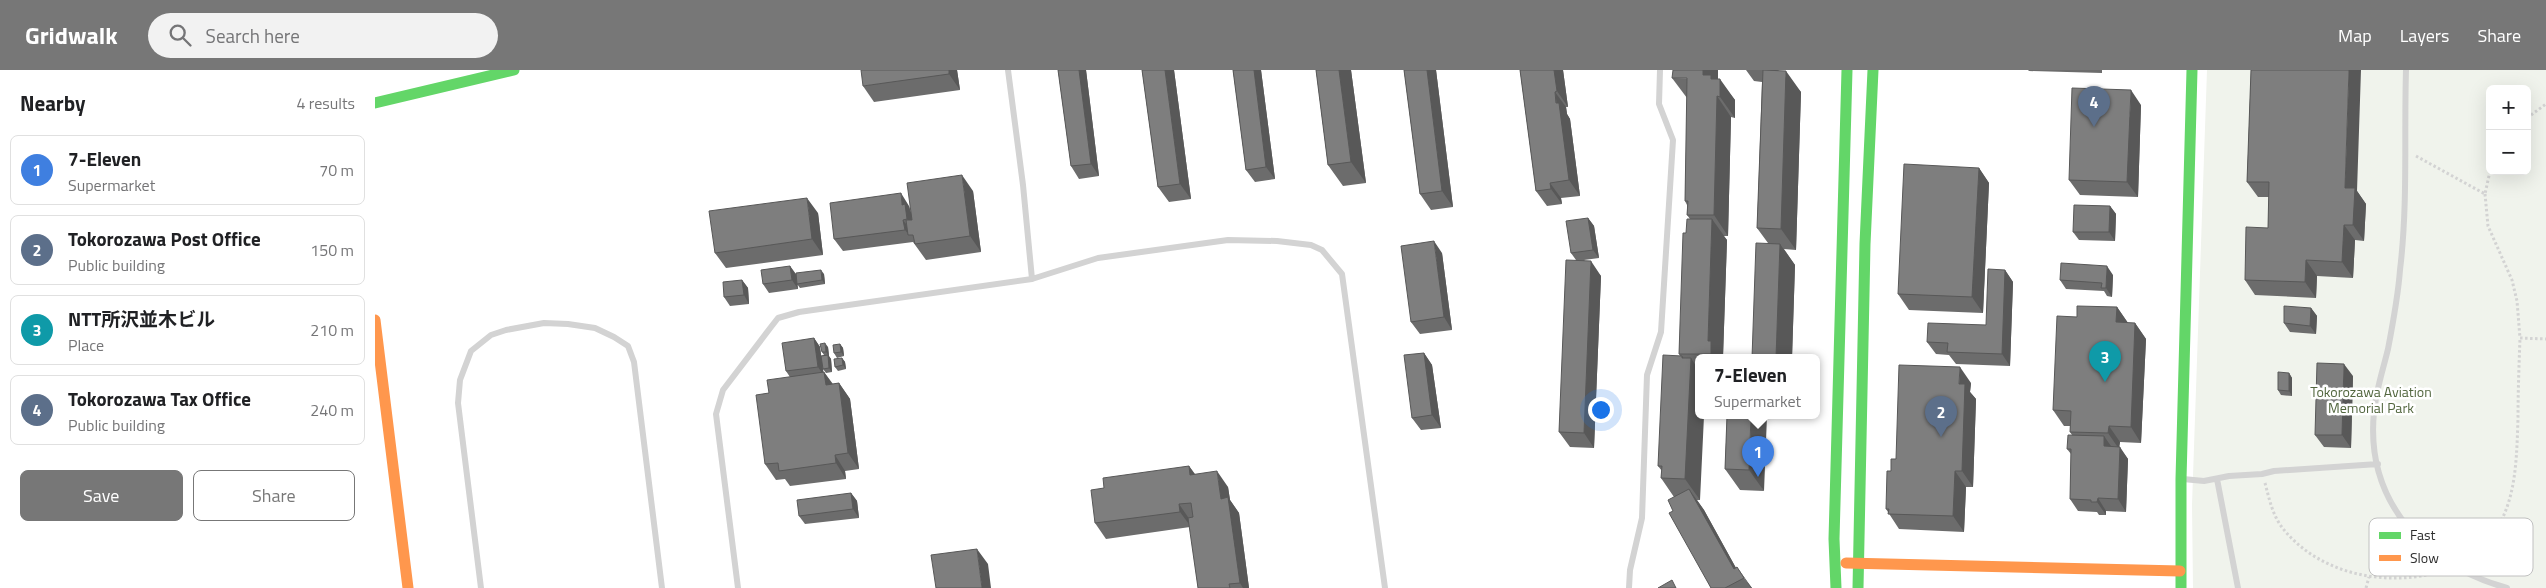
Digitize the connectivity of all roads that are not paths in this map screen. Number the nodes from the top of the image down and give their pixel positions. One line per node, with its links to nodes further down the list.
1 (514, 70): 8 (street)
2 (1008, 70): 9 (lane)
3 (1660, 70): 24 (lane)
4 (1847, 70): 16 (street)
5 (1873, 70): 15 (street)
6 (2192, 70): 12 (street)
7 (2406, 70): 11 (lane)
8 (375, 102)
9 (1032, 279): 22 (lane); 23 (lane)
10 (375, 320): 19 (street)
11 (2378, 464): 13 (lane); 14 (lane)
12 (2181, 479): 13 (lane); 17 (street)
13 (2217, 480): 28 (lane)
14 (2402, 518)
15 (1857, 561): 16 (street); 17 (street); 26 (street)
16 (1836, 564): 25 (street)
17 (2180, 571): 27 (street)
18 (2471, 576): 29 (lane)
19 (408, 588)
20 (481, 588): 21 (lane)
21 (662, 588)
22 (739, 588)
23 (1385, 588)
24 (1629, 588)
25 (1836, 588)
26 (1857, 588)
27 (2181, 588)
28 (2238, 588)
29 (2507, 588)

